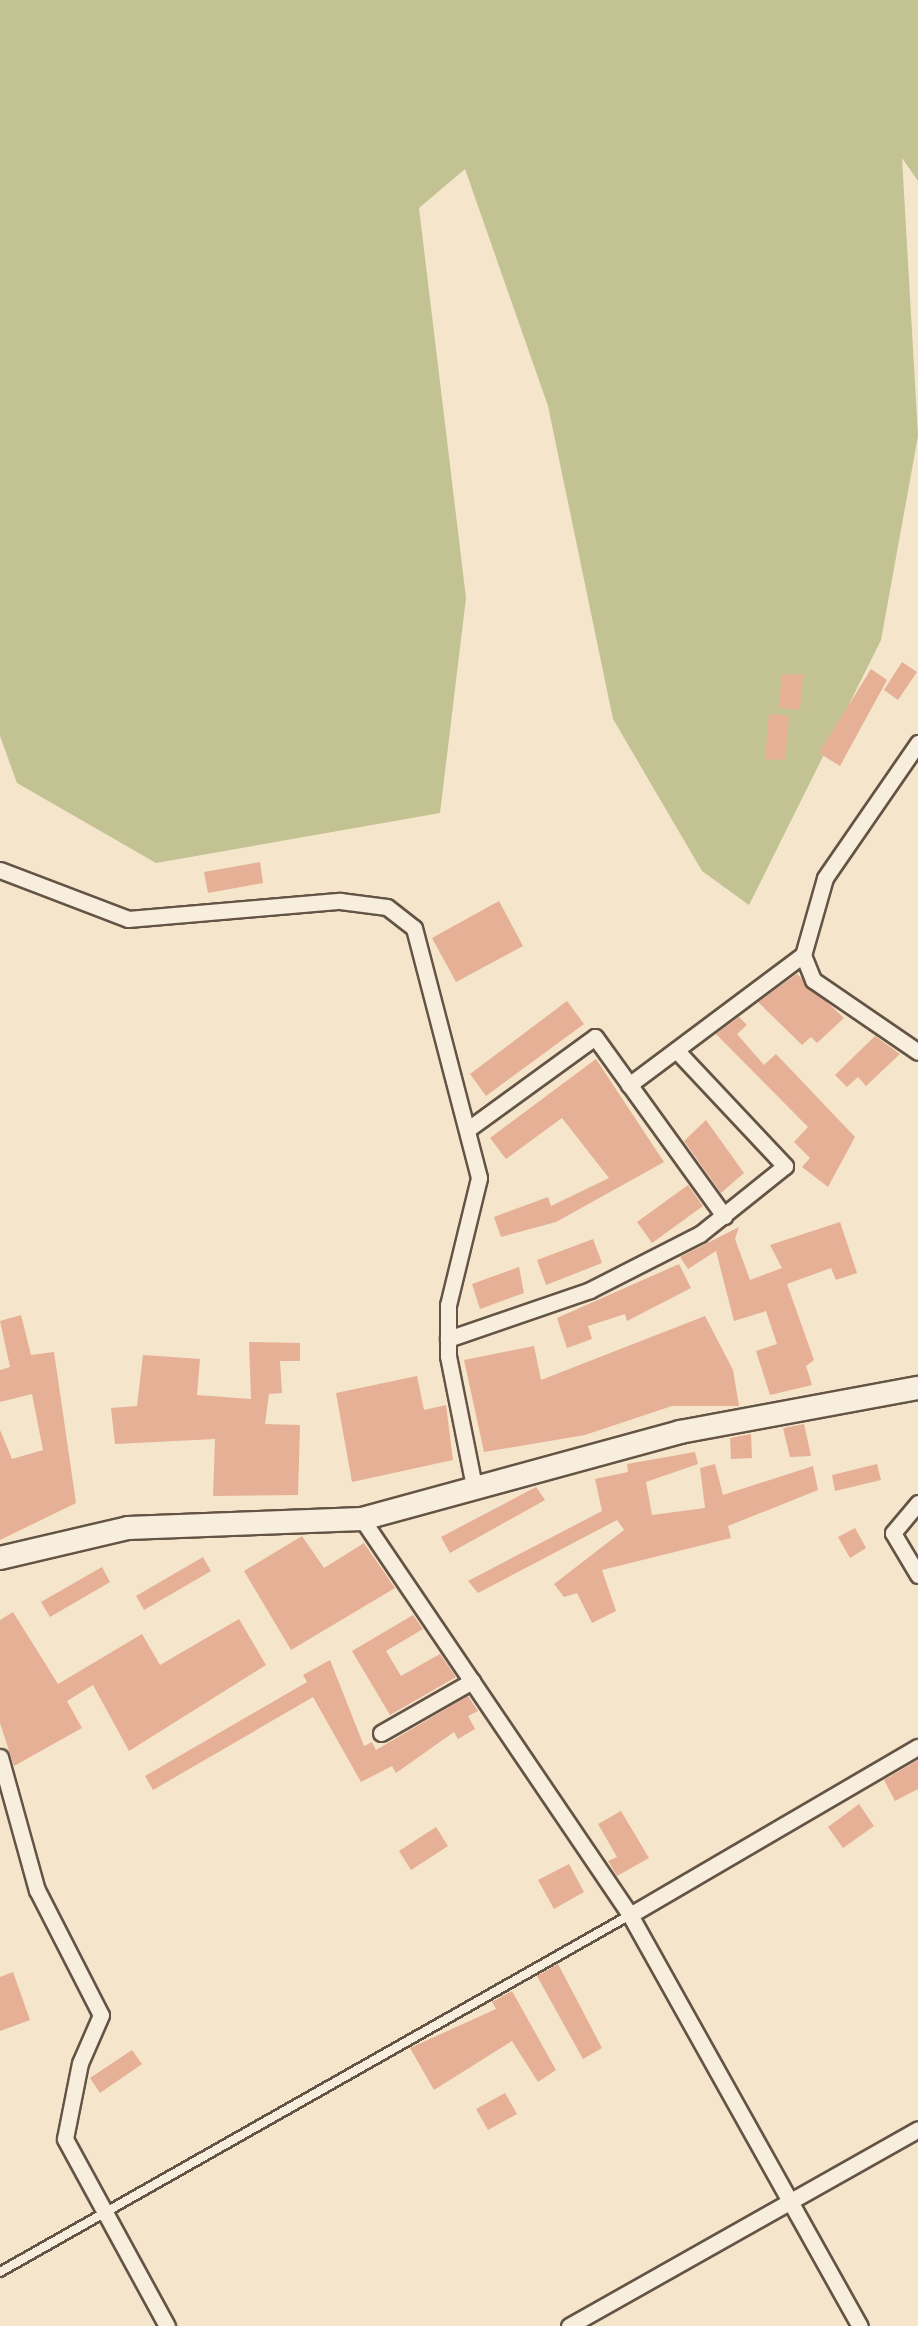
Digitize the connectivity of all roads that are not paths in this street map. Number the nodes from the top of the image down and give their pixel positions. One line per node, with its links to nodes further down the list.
1 (918, 743): 3 (street)
2 (0, 870): 7 (street)
3 (803, 954): 4 (street); 5 (street)
4 (676, 1050): 6 (street); 8 (street)
5 (918, 1052)
6 (629, 1085): 7 (street); 8 (street)
7 (471, 1127): 9 (street)
8 (724, 1216): 9 (street)
9 (448, 1339): 11 (street)
10 (918, 1388): 11 (street)
11 (474, 1486): 13 (street)
12 (918, 1502): 15 (street)
13 (362, 1519): 14 (street); 16 (street)
14 (0, 1558)
15 (918, 1575)
16 (472, 1681): 17 (street); 20 (street)
17 (381, 1733)
18 (918, 1747): 20 (street)
19 (0, 1757): 23 (street)
20 (630, 1914): 22 (street); 23 (lane)
21 (918, 2129): 22 (street)
22 (792, 2199): 26 (street); 27 (street)
23 (103, 2216): 24 (lane); 25 (street)
24 (0, 2272)
25 (167, 2326)
26 (569, 2326)
27 (860, 2326)

